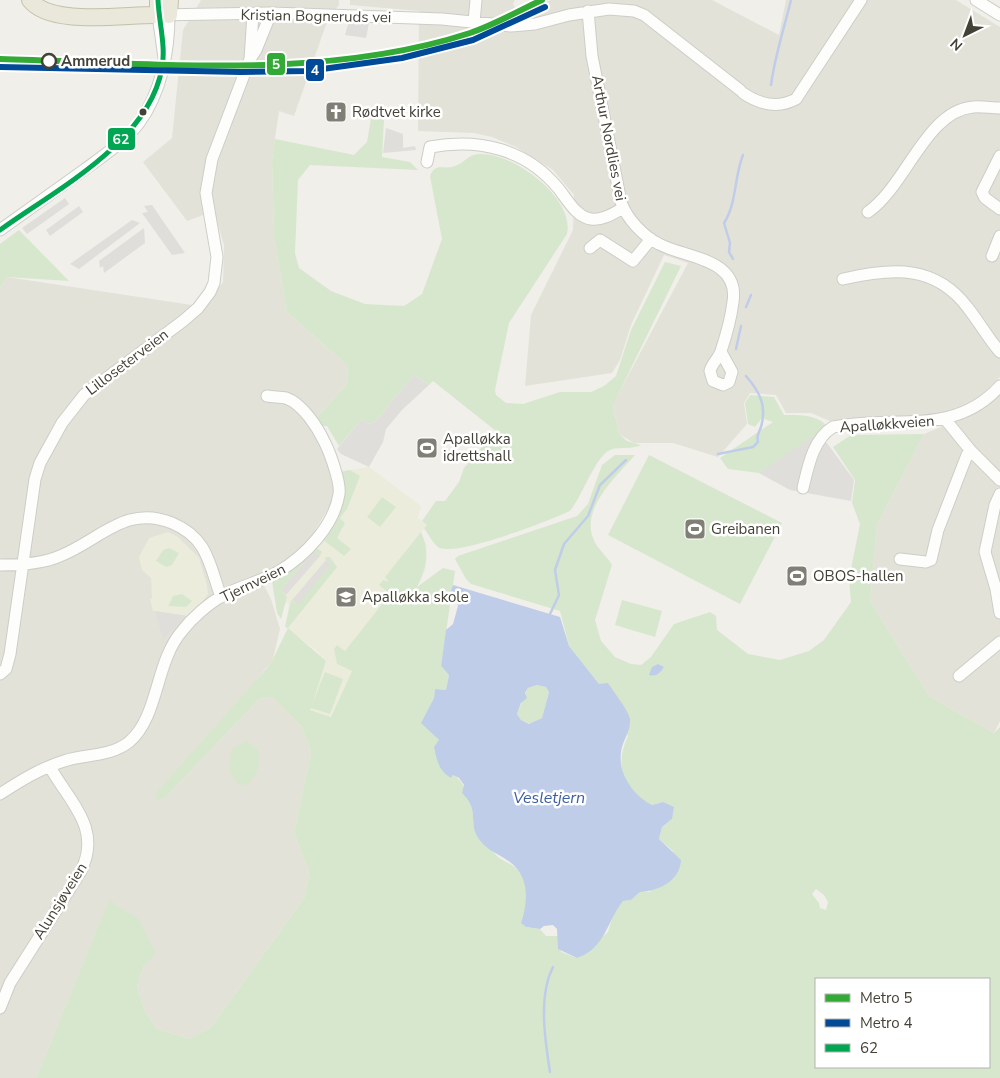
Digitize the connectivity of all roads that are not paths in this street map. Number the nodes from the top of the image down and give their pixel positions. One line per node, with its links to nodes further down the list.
1 (30, 0): 5 (highway)
2 (476, 0): 10 (street)
3 (861, 0): 6 (street, Kristian Bogneruds vei)
4 (976, 0): 9 (street)
5 (164, 7): 8 (street, Kristian Bogneruds vei); 18 (street)
6 (588, 11): 10 (street, Kristian Bogneruds vei); 15 (street, Arthur Nordlies vei)
7 (271, 13): 8 (street, Kristian Bogneruds vei); 10 (street, Kristian Bogneruds vei); 11 (street, Lilloseterveien)
8 (253, 14): 11 (street, Lilloseterveien)
9 (1000, 15)
10 (474, 22)
11 (250, 58): 34 (street, Lilloseterveien)
12 (1000, 108): 17 (street)
13 (1000, 156): 16 (street)
14 (427, 162): 15 (street)
15 (623, 208): 20 (street, Arthur Nordlies vei)
16 (1000, 210)
17 (868, 212)
18 (0, 230)
19 (1000, 236): 22 (street)
20 (651, 239): 21 (street); 24 (street, Arthur Nordlies vei)
21 (590, 248)
22 (992, 256)
23 (843, 279): 25 (street)
24 (721, 352)
25 (1000, 352)
26 (1000, 386): 28 (street, Apalløkkveien)
27 (267, 396): 36 (street, Tjernveien)
28 (945, 419): 29 (street); 31 (street, Apalløkkveien)
29 (971, 451): 30 (street); 33 (street)
30 (1000, 480)
31 (803, 488)
32 (1000, 494): 37 (street)
33 (900, 559)
34 (22, 564): 35 (street); 36 (street); 39 (street, Lilloseterveien)
35 (0, 565)
36 (221, 597): 41 (street, Tjernveien)
37 (1000, 613)
38 (1000, 642): 40 (street)
39 (0, 674)
40 (959, 676)
41 (50, 767): 42 (street, Tjernveien); 43 (street, Alunsjøveien)
42 (0, 794)
43 (5, 983): 44 (street, Alunsjøveien)
44 (0, 1008)

